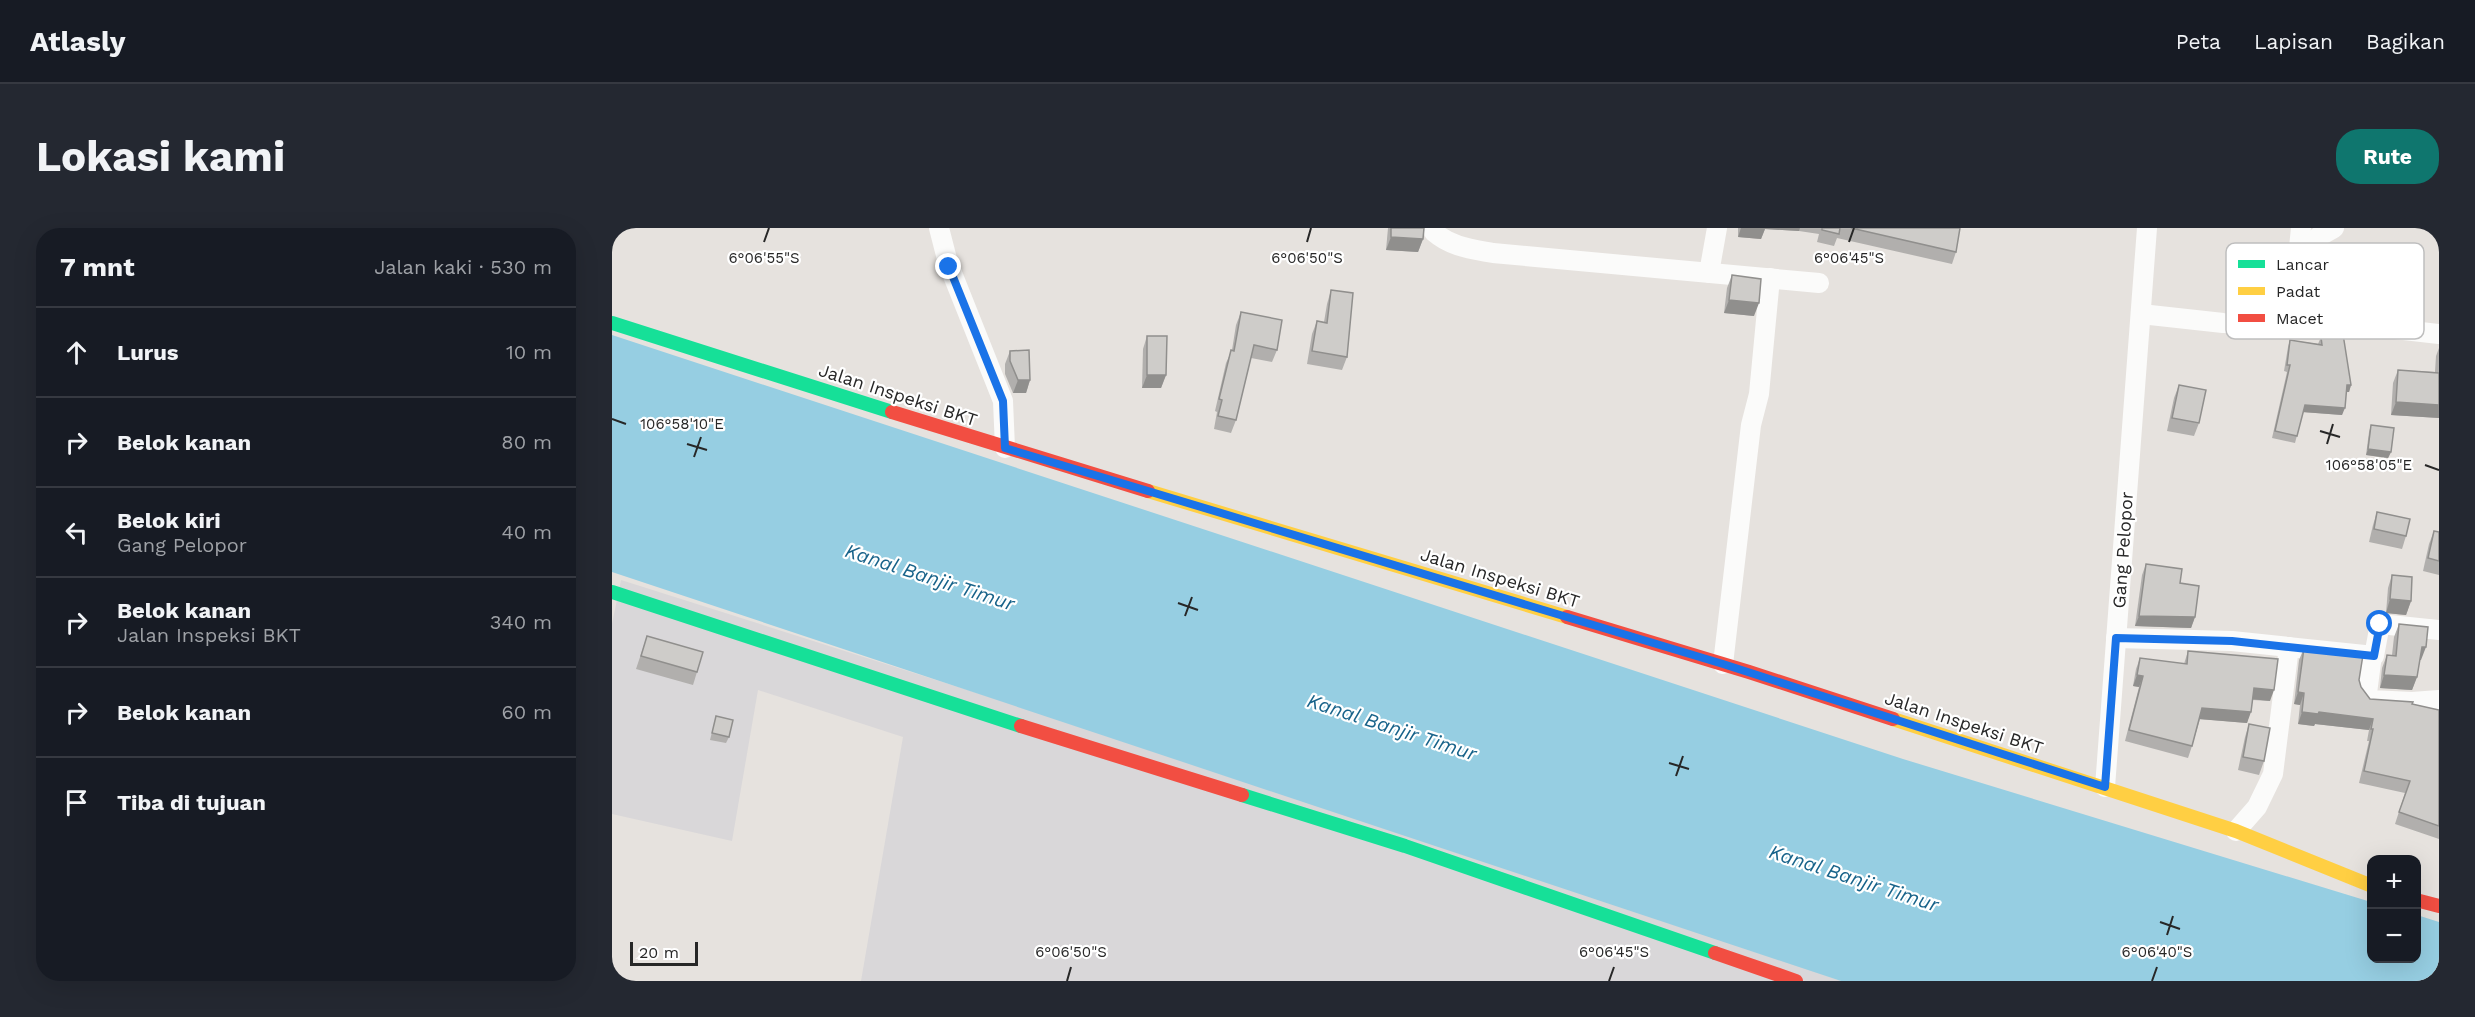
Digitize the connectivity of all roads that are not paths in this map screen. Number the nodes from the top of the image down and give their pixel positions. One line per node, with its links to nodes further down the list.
1 (939, 228): 17 (street)
2 (1435, 228): 9 (street)
3 (1717, 228): 9 (street)
4 (2147, 228): 12 (street, Gang Pelopor)
5 (2301, 228): 7 (street)
6 (2334, 228): 8 (street)
7 (2299, 243)
8 (2317, 243)
9 (1709, 273): 10 (street)
10 (1770, 278): 11 (street); 23 (street)
11 (1819, 283)
12 (2141, 314): 13 (street); 20 (street, Gang Pelopor)
13 (2226, 321)
14 (612, 323): 17 (street, Jalan Inspeksi BKT)
15 (2424, 332): 16 (street)
16 (2439, 334)
17 (1005, 448): 23 (street, Jalan Inspeksi BKT)
18 (612, 592): 30 (street)
19 (2439, 630): 22 (street)
20 (2116, 638): 21 (street); 25 (street, Gang Pelopor)
21 (2289, 647): 22 (street); 26 (street)
22 (2372, 656): 24 (street)
23 (1723, 664): 25 (street, Jalan Inspeksi BKT)
24 (2439, 700)
25 (2105, 787): 26 (street, Jalan Inspeksi BKT)
26 (2236, 831): 27 (street, Jalan Inspeksi BKT)
27 (2367, 884)
28 (2421, 901): 29 (street)
29 (2439, 906)
30 (1796, 981)

